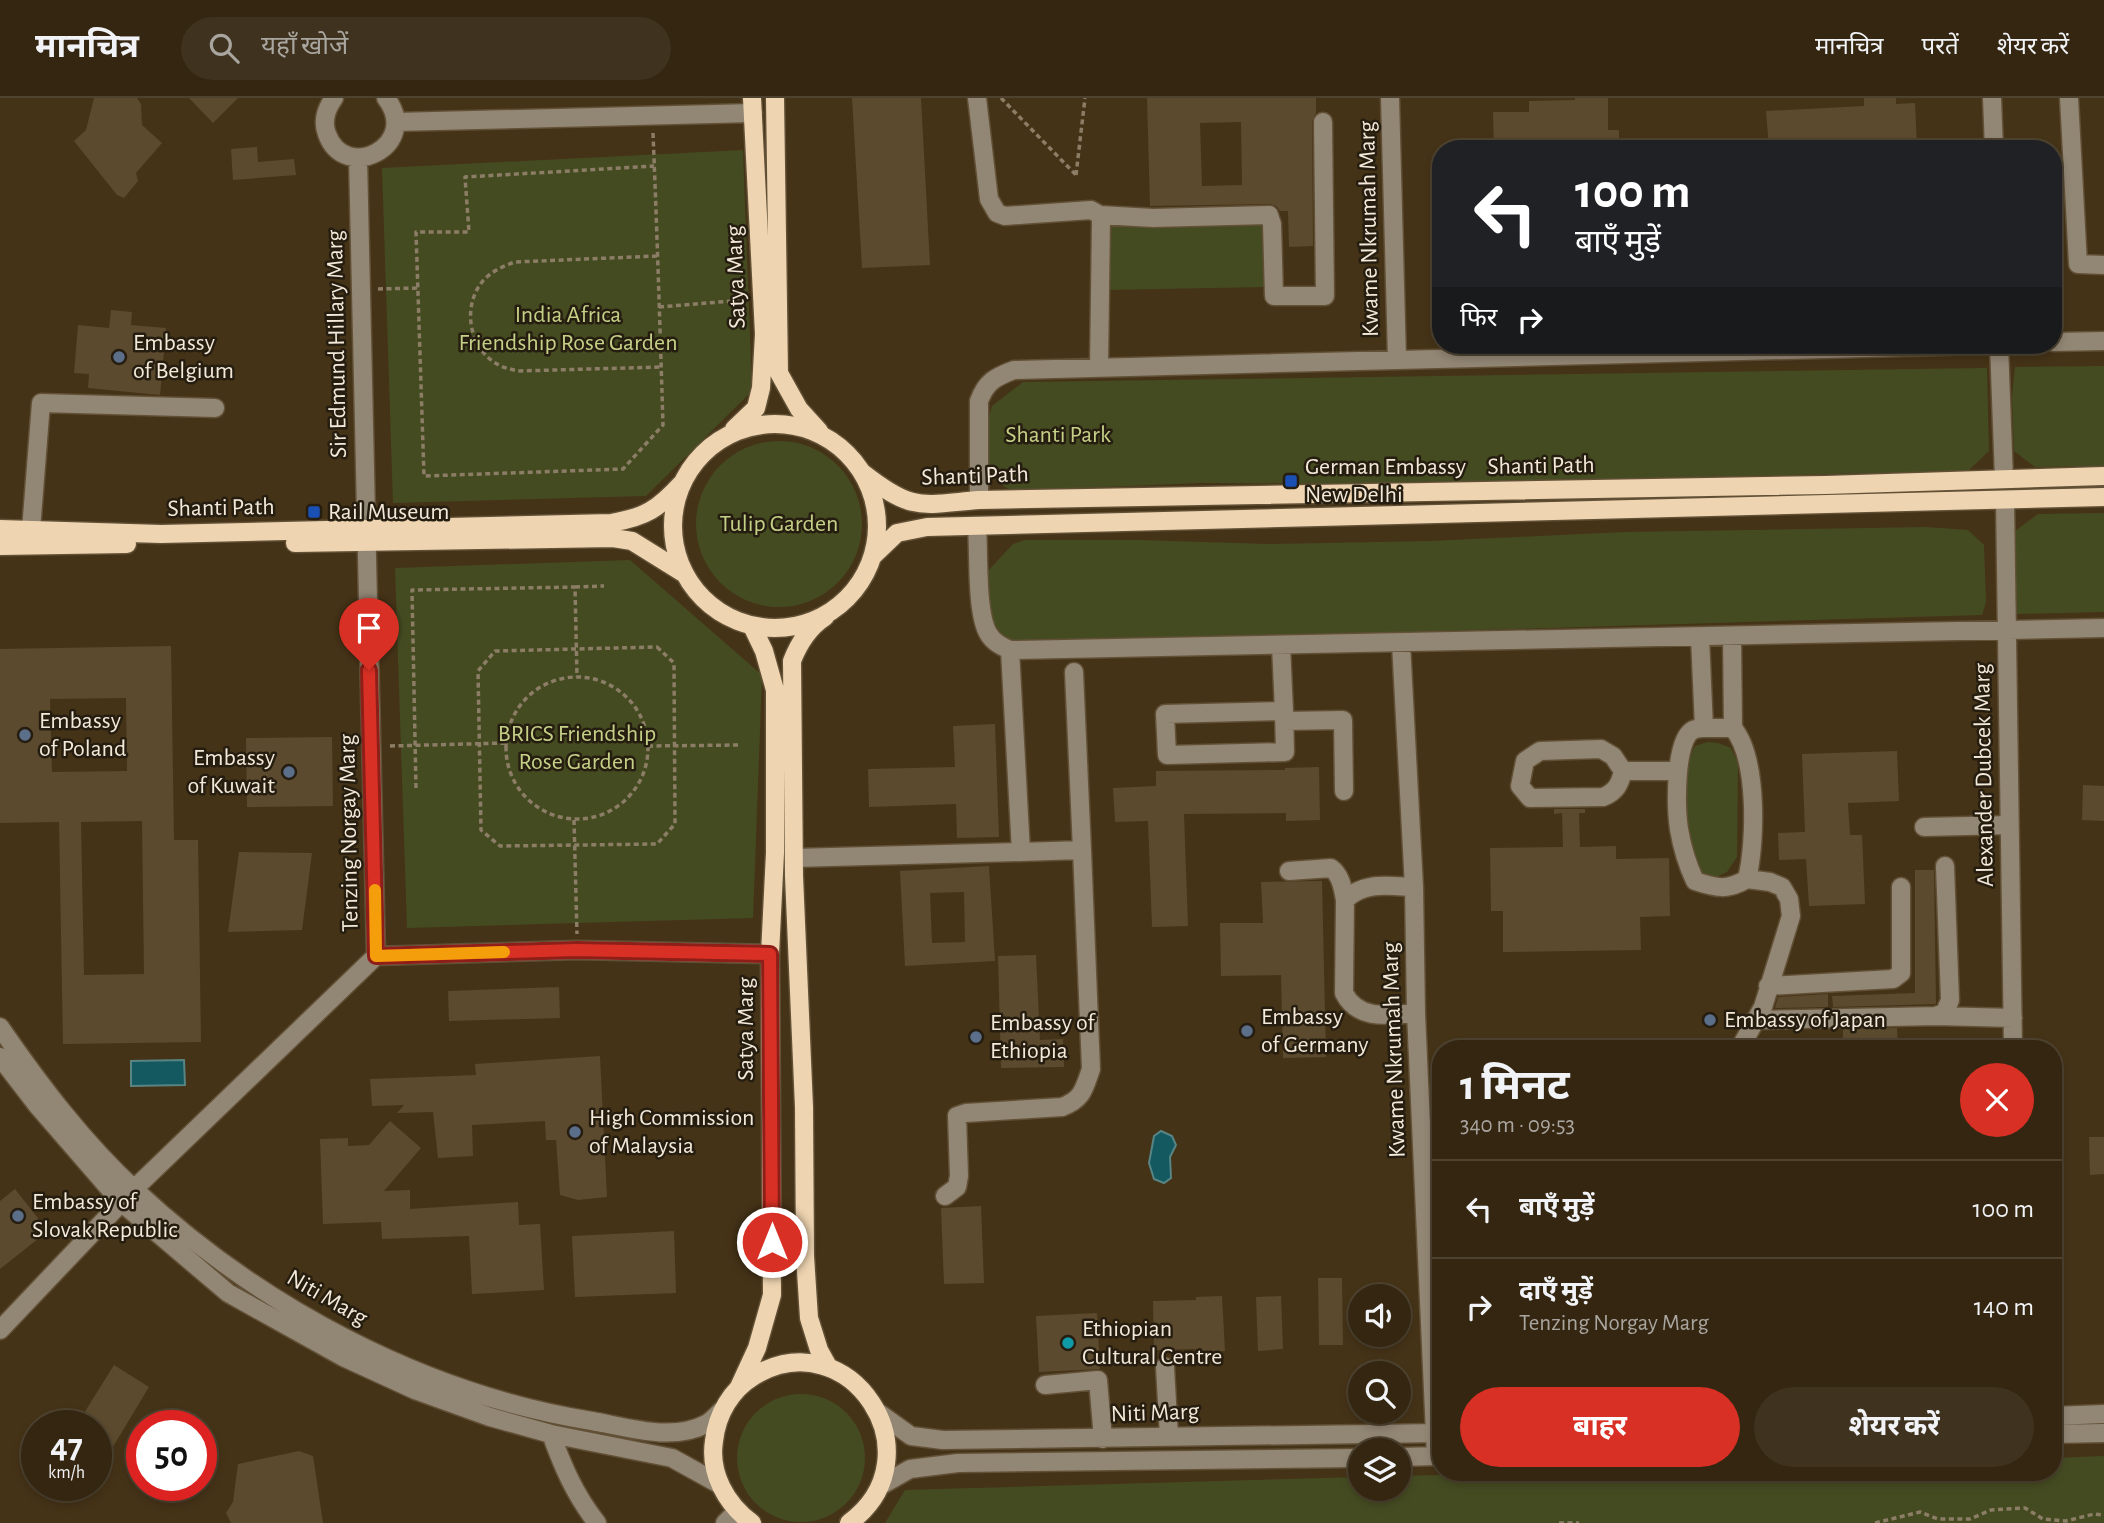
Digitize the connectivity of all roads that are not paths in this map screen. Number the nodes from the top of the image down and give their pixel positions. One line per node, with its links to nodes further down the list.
1 (334, 98): 12 (street)
2 (386, 98): 9 (street)
3 (775, 98): 22 (main road, Satya Marg)
4 (977, 98): 13 (street)
5 (1390, 98): 19 (street, Kwame Nkrumah Marg)
6 (1992, 98): 11 (street)
7 (2069, 98): 14 (street)
8 (753, 106): 9 (street); 23 (main road, Satya Marg)
9 (396, 122): 12 (street)
10 (1323, 122): 13 (street)
11 (1994, 140)
12 (358, 158): 34 (street, Sir Edmund Hillary Marg)
13 (1100, 215): 20 (street)
14 (2104, 265)
15 (2104, 341): 16 (street)
16 (2062, 342)
17 (1604, 354): 19 (street)
18 (1999, 354): 26 (street)
19 (1396, 359): 20 (street)
20 (1099, 367): 29 (street)
21 (215, 408): 33 (street)
22 (822, 435): 23 (main road); 24 (main road)
23 (723, 438): 27 (main road)
24 (863, 473): 29 (main road, Shanti Path); 36 (main road)
25 (2104, 476): 26 (main road, Shanti Path)
26 (2004, 479): 29 (main road, Shanti Path)
27 (682, 483): 34 (main road, Shanti Path); 37 (main road)
28 (2104, 497): 30 (main road, Shanti Path)
29 (979, 500)
30 (2005, 501): 31 (main road, Shanti Path); 41 (street, Alexander Dubcek Marg)
31 (978, 526): 36 (main road, Shanti Path); 46 (street)
32 (0, 529): 33 (main road, Shanti Path)
33 (31, 530): 34 (main road, Shanti Path)
34 (366, 536): 35 (main road, Shanti Path); 37 (main road, Shanti Path); 66 (street, Tenzing Norgay Marg)
35 (0, 546)
36 (874, 555): 38 (main road)
37 (685, 574): 39 (main road)
38 (825, 617): 39 (main road); 58 (main road)
39 (752, 626): 65 (main road, Satya Marg)
40 (2104, 628): 41 (street)
41 (2006, 630): 42 (street); 54 (street, Alexander Dubcek Marg)
42 (1732, 636): 43 (street); 50 (street)
43 (1700, 637): 44 (street); 49 (street)
44 (1401, 643): 45 (street); 62 (street, Kwame Nkrumah Marg)
45 (1281, 645): 46 (street); 48 (street)
46 (1010, 650): 57 (street)
47 (1074, 672): 56 (street)
48 (1284, 716): 48 (street); 53 (street)
49 (1704, 728): 50 (street); 52 (street)
50 (1733, 728): 61 (street)
51 (1623, 771): 51 (street); 52 (street)
52 (1678, 771): 61 (street)
53 (1344, 791)
54 (2009, 825): 55 (street); 70 (street, Alexander Dubcek Marg)
55 (1924, 827)
56 (1082, 850): 57 (street); 77 (street)
57 (1021, 852): 58 (street)
58 (794, 858): 82 (main road)
59 (1945, 866): 69 (street)
60 (1289, 871): 64 (street)
61 (1747, 879): 67 (street)
62 (1414, 887): 64 (street); 68 (street, Kwame Nkrumah Marg)
63 (1901, 887): 67 (street)
64 (1345, 900): 68 (street)
65 (770, 954): 66 (street); 84 (main road, Satya Marg)
66 (376, 956): 76 (street)
67 (1769, 986): 71 (street)
68 (1416, 1013): 79 (street, Kwame Nkrumah Marg)
69 (1936, 1016): 70 (street); 71 (street)
70 (2013, 1018): 74 (street, Alexander Dubcek Marg)
71 (1755, 1020): 73 (street)
72 (0, 1027): 76 (street, Niti Marg)
73 (1744, 1040)
74 (2013, 1040)
75 (0, 1057): 78 (street, Niti Marg)
76 (134, 1189): 78 (street); 85 (street, Niti Marg)
77 (945, 1196)
78 (122, 1203): 80 (street); 91 (street, Niti Marg)
79 (1432, 1318)
80 (0, 1330)
81 (1166, 1367): 93 (street)
82 (829, 1368): 84 (main road); 86 (main road)
83 (1045, 1385): 94 (street)
84 (739, 1387): 85 (main road)
85 (722, 1410): 98 (main road)
86 (879, 1413): 94 (street, Niti Marg); 99 (main road)
87 (2104, 1414): 88 (street)
88 (2062, 1416)
89 (1432, 1433): 93 (street, Niti Marg)
90 (2104, 1433): 92 (street)
91 (551, 1434): 98 (street, Niti Marg); 101 (street)
92 (2062, 1434)
93 (1169, 1437): 94 (street, Niti Marg)
94 (1103, 1439)
95 (1432, 1456): 96 (street)
96 (1411, 1457)
97 (1348, 1458): 99 (street, Niti Marg)
98 (719, 1484): 100 (main road)
99 (880, 1486): 103 (main road)
100 (731, 1517): 102 (main road)
101 (597, 1523)
102 (752, 1523)
103 (849, 1523)

